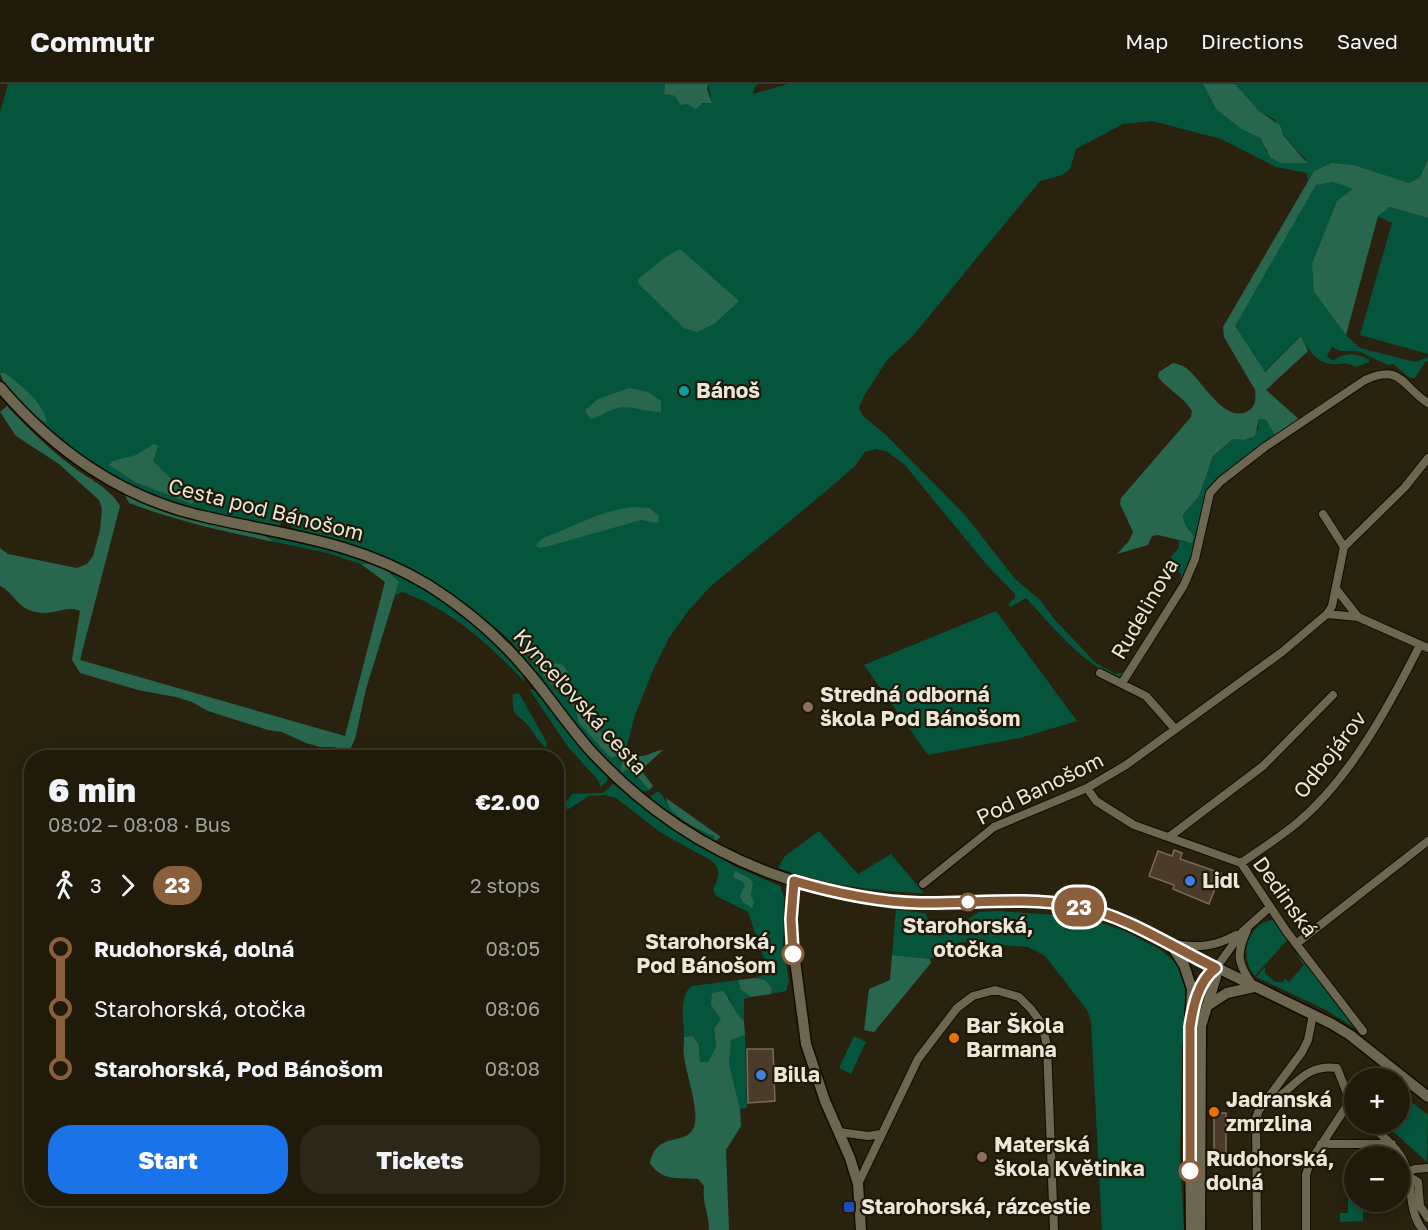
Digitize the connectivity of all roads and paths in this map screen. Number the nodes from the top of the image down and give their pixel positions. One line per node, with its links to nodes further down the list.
1 (0, 387): 6 (street, Cesta pod Bánošom)
2 (1428, 403): 12 (street, Rudelinova)
3 (1428, 459): 5 (street)
4 (1323, 514): 5 (street)
5 (1344, 547): 7 (street, Pod Banošom)
6 (382, 561): 19 (street, Kynceľovská cesta)
7 (1337, 590): 8 (street, Pod Banošom); 9 (street)
8 (1327, 614): 9 (street); 14 (street, Pod Banošom)
9 (1358, 617): 10 (street)
10 (1424, 647): 18 (street, Odbojárov)
11 (1100, 673): 12 (street)
12 (1122, 683): 14 (street)
13 (1333, 695): 16 (street)
14 (1175, 729): 15 (street, Pod Banošom)
15 (1087, 788): 16 (street, Dedinská); 20 (street, Pod Banošom)
16 (1169, 837): 18 (street, Dedinská)
17 (1428, 841): 25 (street)
18 (1241, 863): 21 (street, Dedinská)
19 (794, 881): 24 (street, Kynceľovská cesta); 36 (street)
20 (923, 884)
21 (1270, 907): 22 (street); 25 (street, Dedinská)
22 (1249, 925): 23 (street); 27 (street)
23 (1242, 932): 24 (street); 26 (street)
24 (1169, 943): 26 (street, Kynceľovská cesta); 29 (street)
25 (1296, 944): 31 (street, Dedinská)
26 (1216, 968): 27 (street, Kynceľovská cesta); 28 (street); 29 (street)
27 (1254, 987): 28 (street); 30 (street, Kynceľovská cesta)
28 (1207, 1006): 50 (street)
29 (1193, 1008): 49 (street)
30 (1313, 1014): 33 (street, Kynceľovská cesta); 34 (street)
31 (1363, 1031)
32 (1344, 1085): 34 (street)
33 (1428, 1097)
34 (1265, 1101): 51 (street)
35 (1344, 1114): 39 (street)
36 (838, 1132): 37 (street); 44 (street)
37 (881, 1134): 44 (street); 48 (street)
38 (1382, 1134): 40 (street)
39 (1321, 1144): 40 (street); 52 (street)
40 (1392, 1144)
41 (1428, 1168): 42 (street)
42 (1410, 1172)
43 (1410, 1176): 46 (street)
44 (858, 1184): 47 (street)
45 (1410, 1189): 53 (street)
46 (1428, 1218)
47 (861, 1230)
48 (1054, 1230)
49 (1191, 1230)
50 (1200, 1230)
51 (1257, 1230)
52 (1306, 1230)
53 (1423, 1230)

